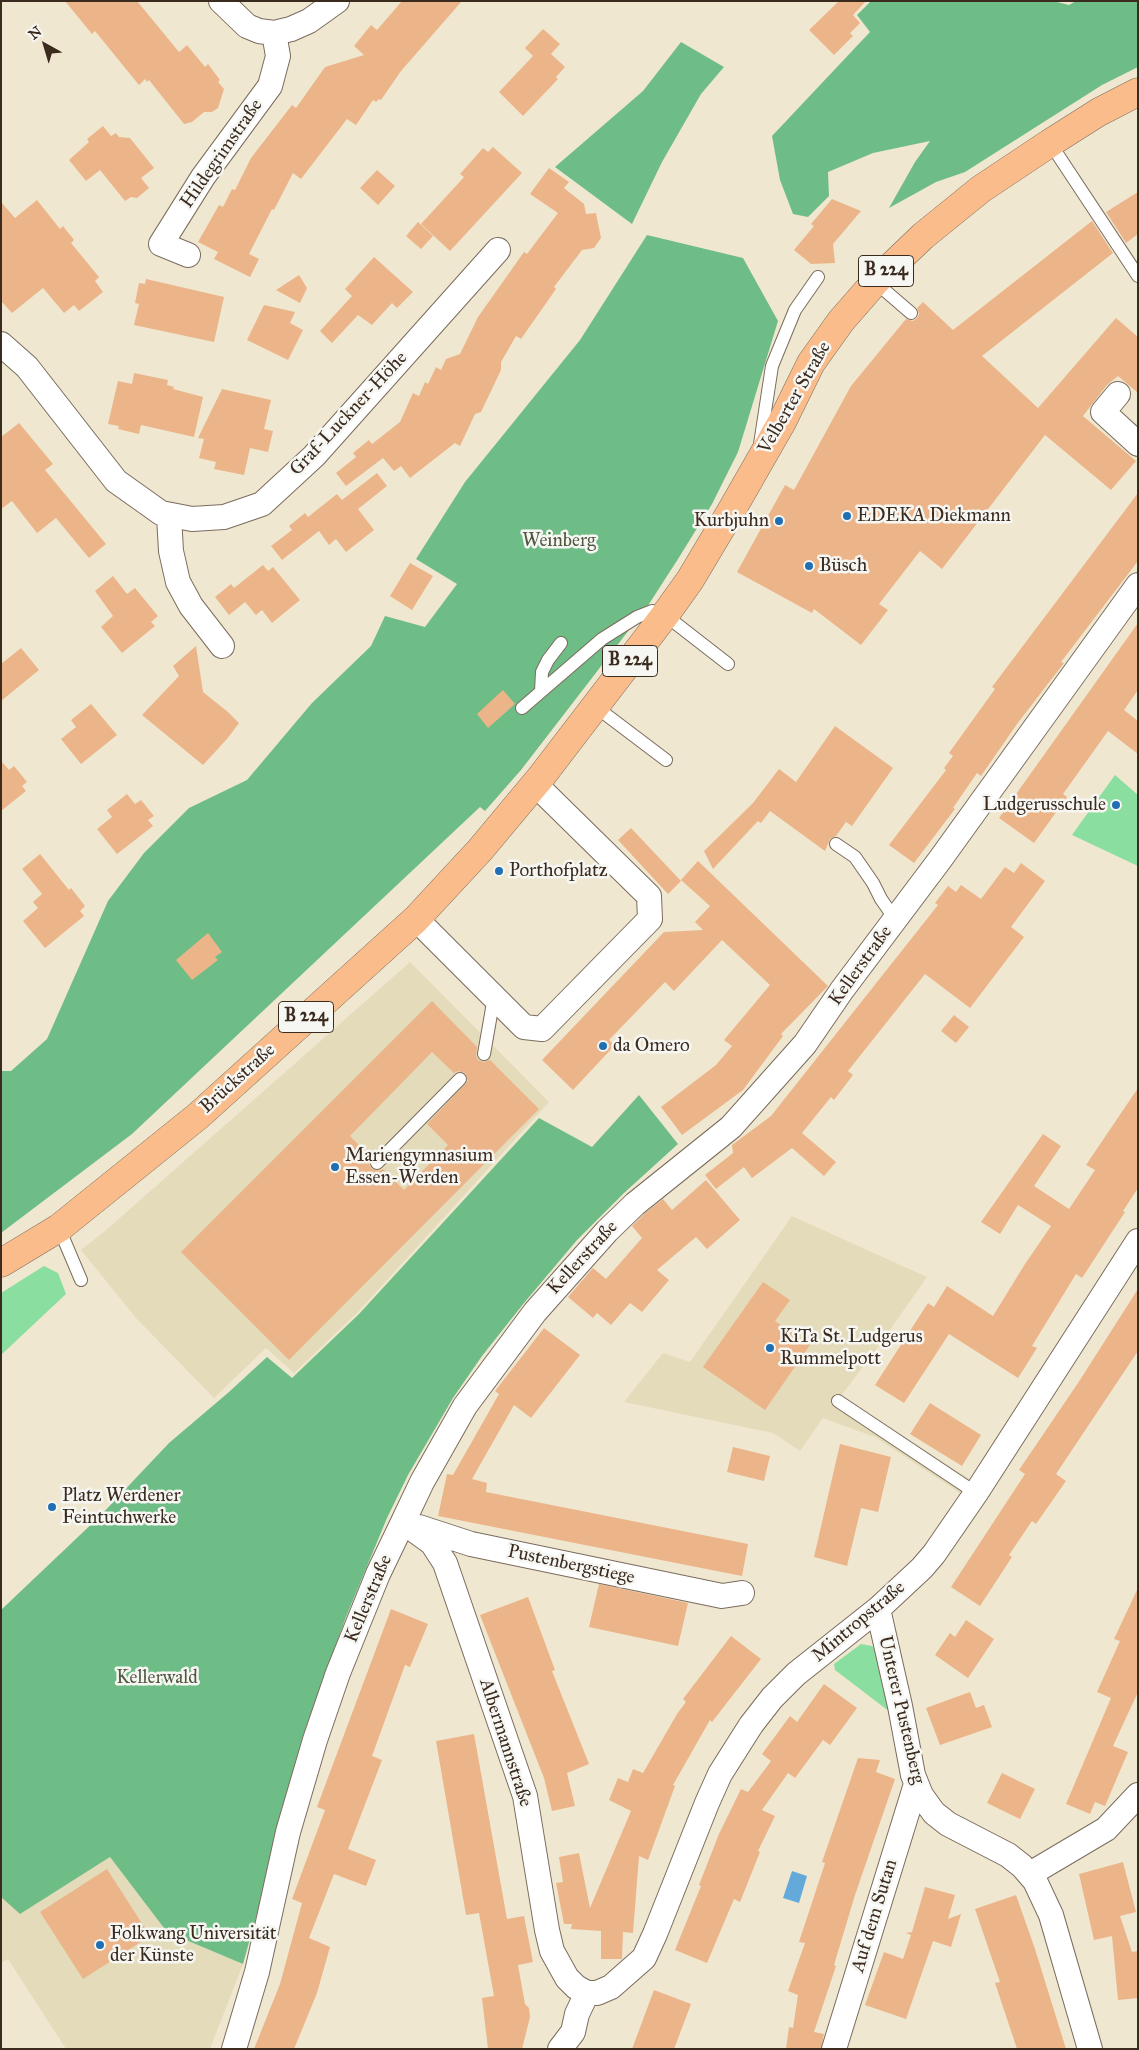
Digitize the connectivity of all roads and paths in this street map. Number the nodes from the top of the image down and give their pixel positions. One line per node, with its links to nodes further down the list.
1 (221, 1): 3 (street)
2 (337, 1): 3 (street)
3 (274, 33): 7 (street, Hildegrimstraße)
4 (1138, 92): 5 (main road, Velberter Straße / B 224)
5 (1050, 143): 8 (lane); 10 (main road, Velberter Straße / B 224)
6 (498, 250): 16 (street, Graf-Luckner-Höhe)
7 (188, 255)
8 (1138, 276)
9 (818, 277): 15 (lane)
10 (875, 282): 11 (lane); 15 (main road, Velberter Straße / B 224)
11 (911, 313)
12 (1, 344): 16 (street, Graf-Luckner-Höhe)
13 (1118, 394): 14 (street)
14 (1138, 444)
15 (757, 465): 18 (main road, Velberter Straße / B 224)
16 (169, 516): 20 (street)
17 (1138, 586): 29 (street, Kellerstraße)
18 (665, 615): 21 (lane); 22 (lane); 23 (main road, Velberter Straße / B 224)
19 (561, 643): 22 (lane)
20 (222, 646)
21 (728, 664)
22 (541, 691): 24 (lane)
23 (596, 707): 25 (lane); 26 (main road, Velberter Straße / B 224)
24 (522, 708)
25 (666, 760)
26 (535, 784): 28 (main road, Brückstraße / B 224); 30 (street)
27 (836, 844): 29 (lane)
28 (416, 919): 30 (street); 34 (main road, Brückstraße / B 224)
29 (895, 919): 40 (street, Kellerstraße)
30 (494, 997): 31 (lane)
31 (484, 1054)
32 (460, 1079): 33 (lane)
33 (377, 1163)
34 (59, 1228): 36 (main road, Brückstraße / B 224); 37 (lane)
35 (1138, 1241): 39 (street, Mintropstraße)
36 (1, 1263)
37 (81, 1280)
38 (838, 1401): 39 (lane)
39 (976, 1493): 42 (street, Mintropstraße)
40 (403, 1522): 41 (street, Pustenbergstiege); 46 (street, Albermannstraße); 48 (street, Kellerstraße)
41 (742, 1593)
42 (878, 1608): 43 (street, Unterer Pustenberg); 46 (street, Mintropstraße)
43 (916, 1784): 45 (street, Unterer Pustenberg); 49 (street, Auf dem Sutan)
44 (1138, 1795): 45 (street)
45 (1030, 1874): 50 (street, Unterer Pustenberg)
46 (586, 1993): 47 (street)
47 (570, 2043)
48 (234, 2049)
49 (834, 2049)
50 (1090, 2049)

